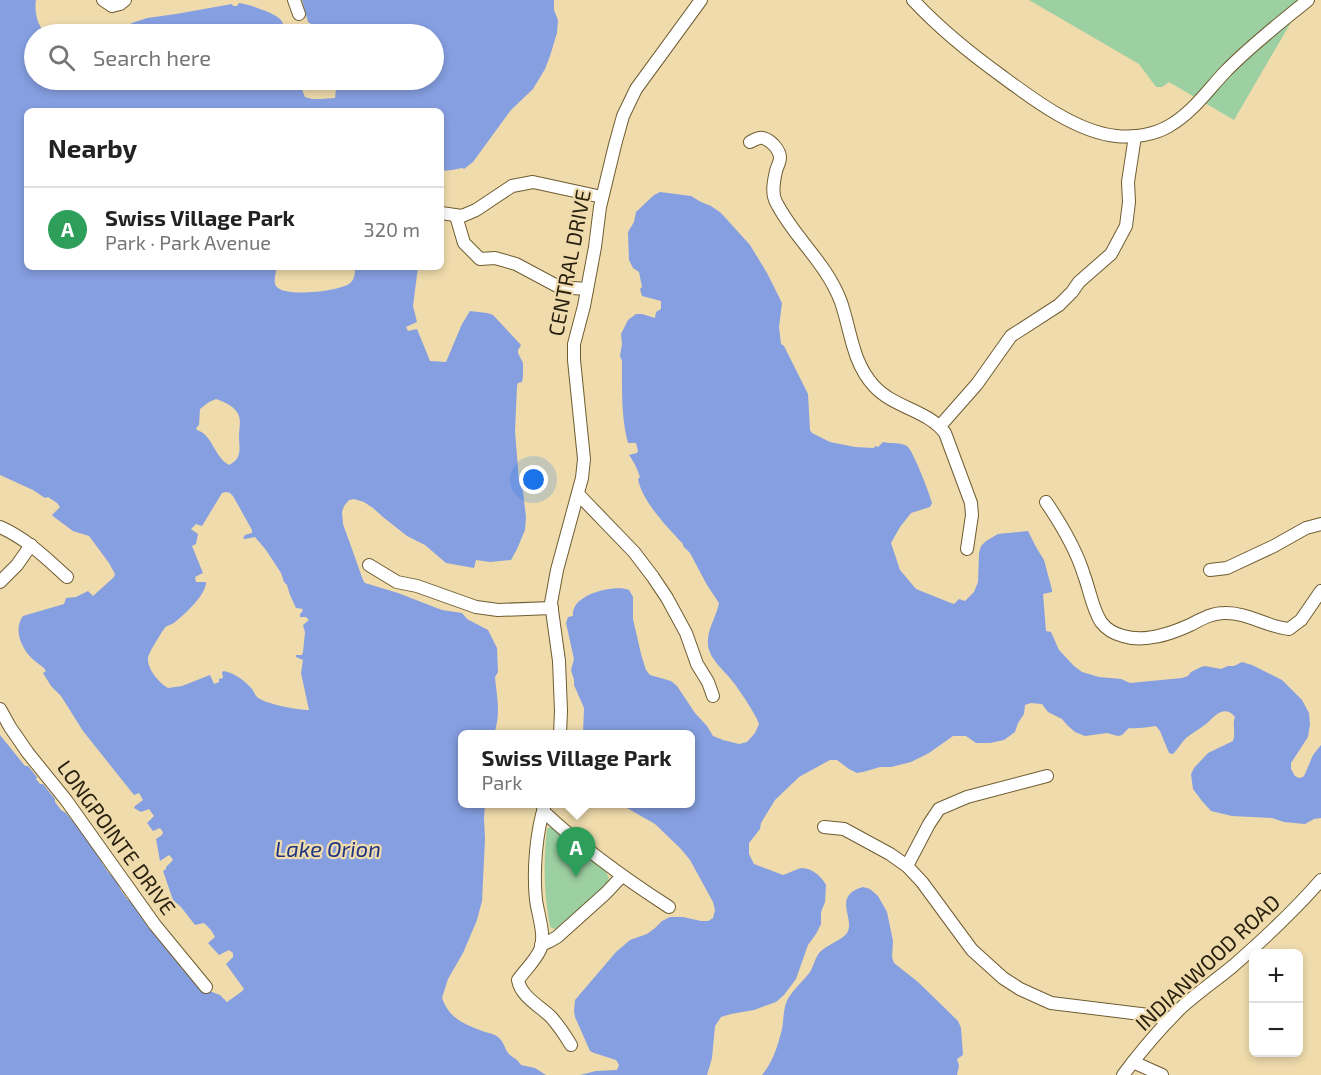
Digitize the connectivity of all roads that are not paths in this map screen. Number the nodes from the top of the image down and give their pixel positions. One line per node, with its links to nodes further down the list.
1 (103, 0): 2 (street)
2 (125, 0)
3 (294, 0): 7 (street)
4 (701, 0): 10 (street, CENTRAL DRIVE)
5 (913, 0): 8 (street)
6 (1308, 0): 8 (street)
7 (298, 14)
8 (1135, 136): 14 (street)
9 (750, 142): 14 (street)
10 (602, 197): 12 (street); 13 (street, CENTRAL DRIVE)
11 (444, 214): 12 (street)
12 (456, 216): 13 (street)
13 (587, 289): 15 (street, CENTRAL DRIVE)
14 (940, 426): 20 (street)
15 (578, 494): 26 (street, CENTRAL DRIVE); 27 (street)
16 (1046, 502): 25 (street)
17 (1321, 524): 22 (street)
18 (0, 527): 19 (street)
19 (32, 546): 23 (street); 24 (street)
20 (968, 549)
21 (369, 565): 26 (street)
22 (1210, 570)
23 (67, 578)
24 (0, 582)
25 (1321, 591)
26 (552, 608): 29 (street, CENTRAL DRIVE)
27 (713, 696)
28 (0, 709): 39 (street, LONGPOINTE DRIVE)
29 (560, 730)
30 (1047, 776): 34 (street)
31 (544, 808): 38 (street)
32 (545, 808): 35 (street)
33 (824, 826): 34 (street)
34 (906, 866): 40 (street)
35 (622, 876): 37 (street); 38 (street)
36 (1321, 880): 40 (street, INDIANWOOD ROAD)
37 (669, 907)
38 (541, 945): 41 (street)
39 (206, 987)
40 (1170, 1020): 42 (street, INDIANWOOD ROAD)
41 (572, 1045)
42 (1133, 1062): 43 (street, INDIANWOOD ROAD); 44 (street)
43 (1123, 1075)
44 (1162, 1075)

